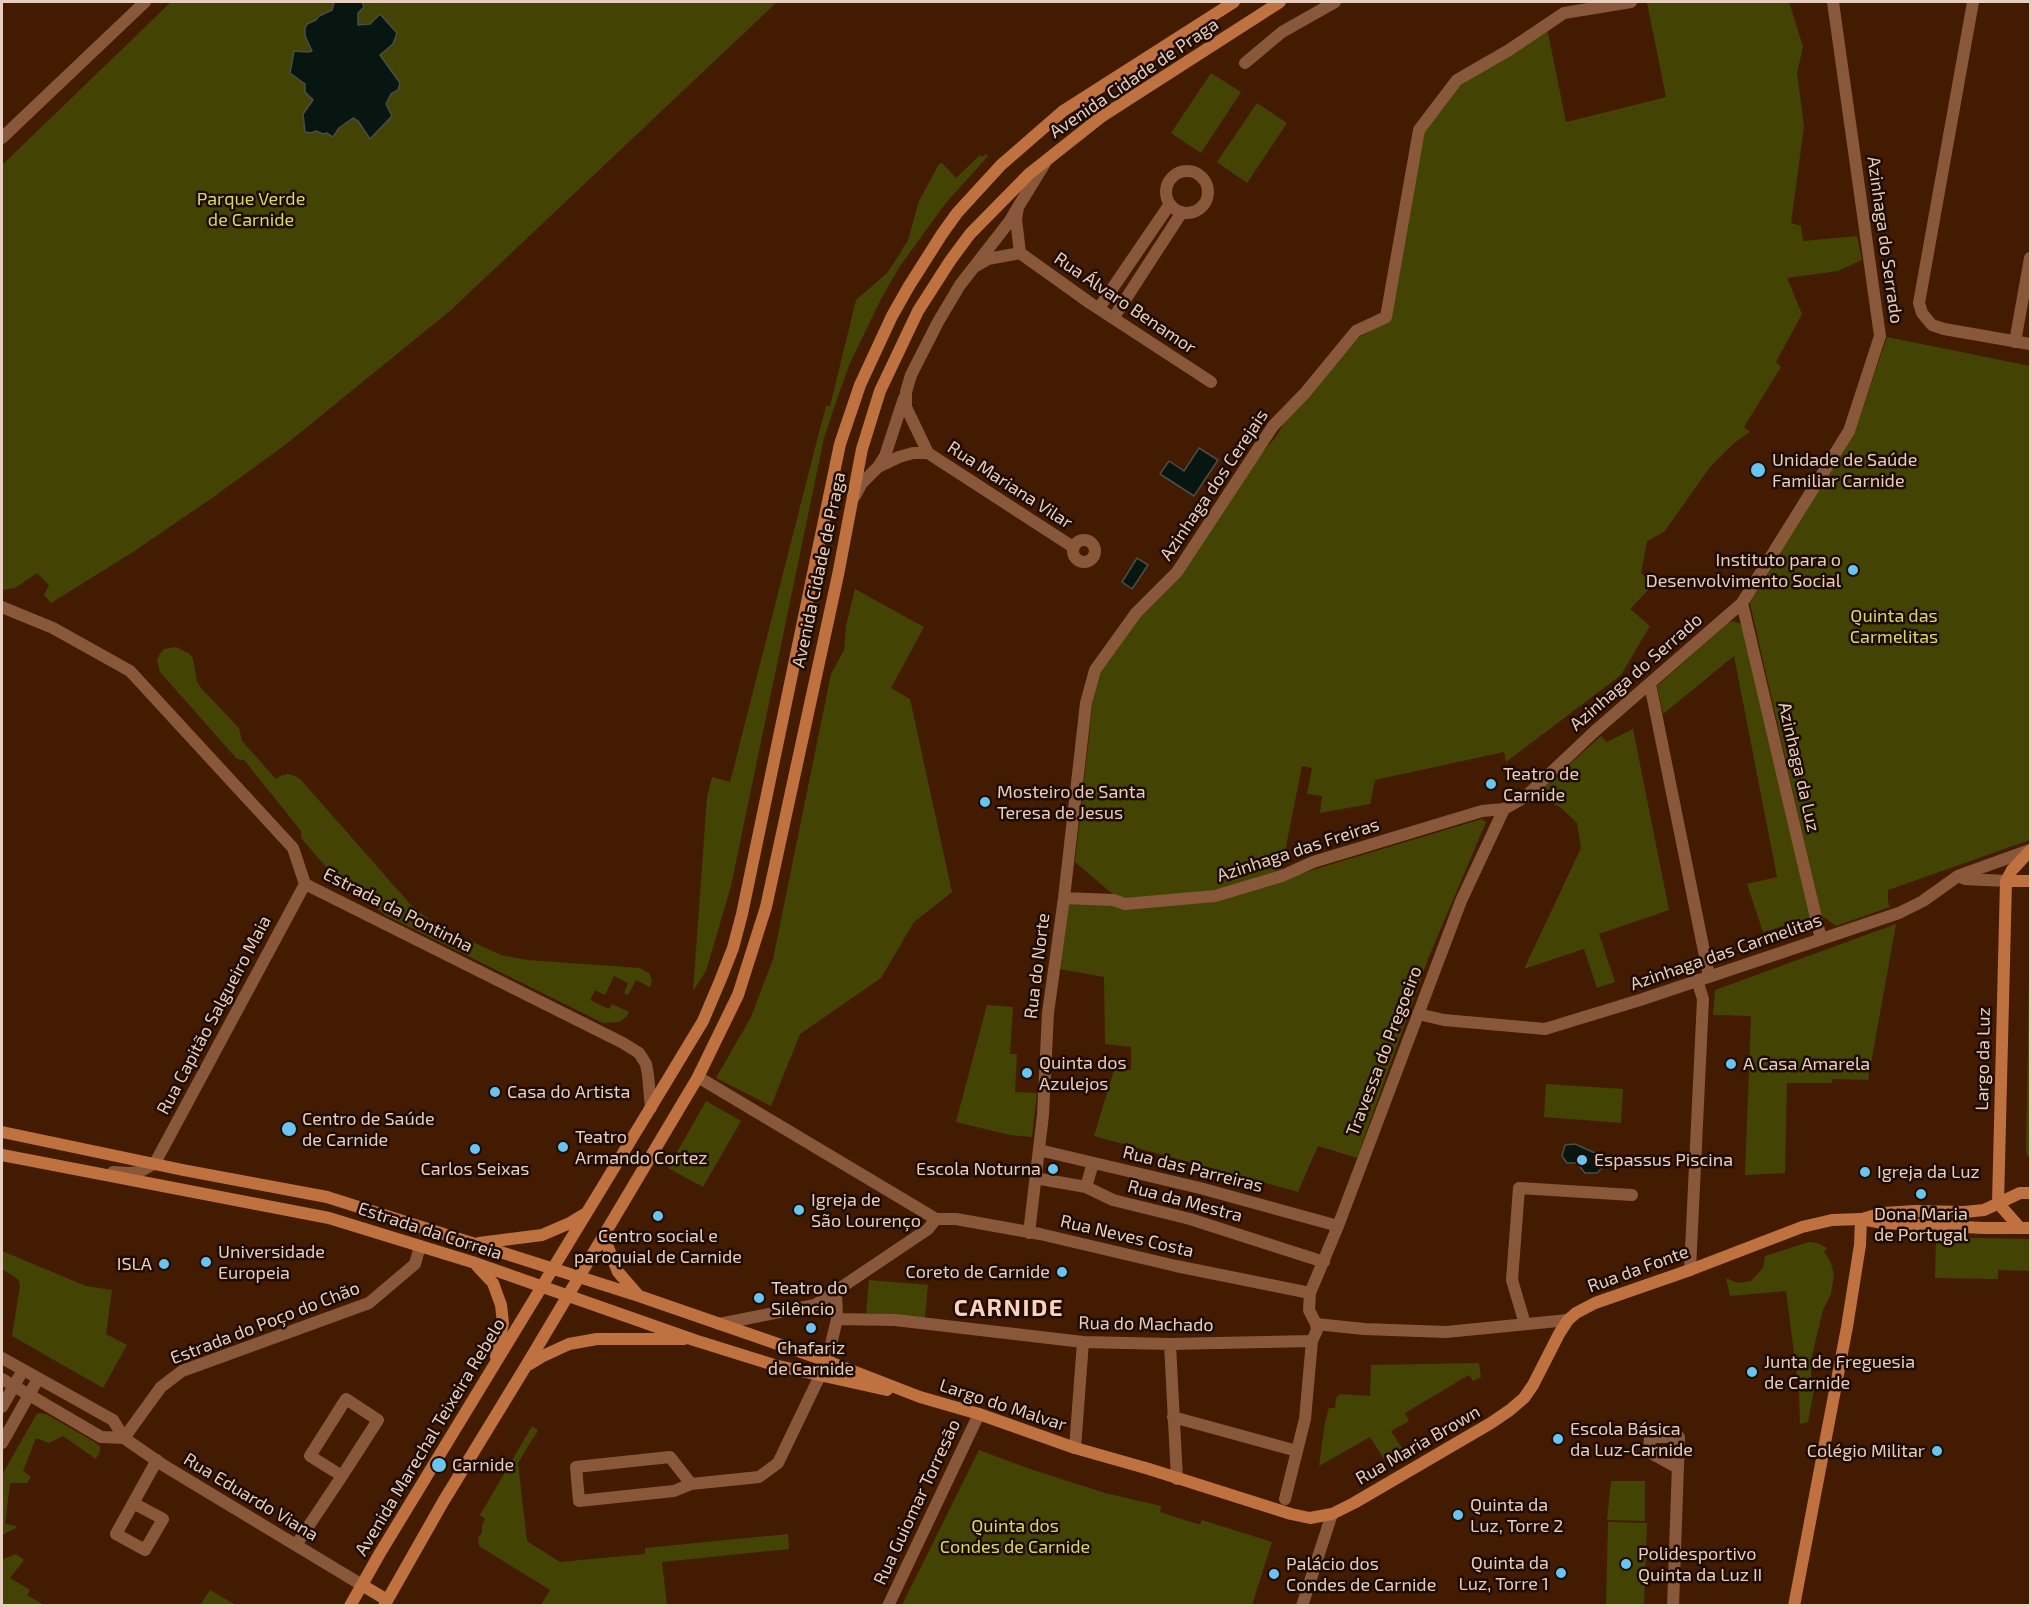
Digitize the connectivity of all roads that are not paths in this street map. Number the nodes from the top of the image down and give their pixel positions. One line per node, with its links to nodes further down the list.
1 (145, 2): 9 (street)
2 (1234, 2): 42 (main road, Avenida Cidade de Praga)
3 (1280, 2): 10 (main road, Avenida Cidade de Praga)
4 (1335, 2): 8 (street)
5 (1631, 2): 30 (street, Azinhaga dos Cerejais)
6 (1833, 2): 27 (street, Azinhaga do Serrado)
7 (1973, 2): 19 (street)
8 (1245, 63)
9 (2, 138)
10 (1047, 160): 12 (street); 25 (main road, Avenida Cidade de Praga)
11 (1170, 204): 13 (street); 13 (street); 17 (street)
12 (1018, 207): 14 (street); 16 (street)
13 (1182, 212): 18 (street)
14 (1020, 253): 16 (street); 17 (street, Rua Álvaro Benamor)
15 (2031, 258): 19 (street)
16 (972, 269): 22 (street)
17 (1099, 308): 18 (street, Rua Álvaro Benamor)
18 (1114, 317): 21 (street, Rua Álvaro Benamor)
19 (2015, 342): 20 (street)
20 (2031, 344)
21 (1211, 382)
22 (906, 392): 23 (street); 24 (street)
23 (928, 453): 24 (street); 26 (street, Rua Mariana Vilar)
24 (878, 467): 25 (street)
25 (853, 500): 41 (main road, Avenida Cidade de Praga)
26 (1073, 547)
27 (1742, 603): 29 (street, Azinhaga do Serrado); 38 (street, Azinhaga da Luz)
28 (2, 607): 36 (street, Estrada da Pontinha)
29 (1650, 684): 31 (street, Azinhaga do Serrado); 39 (street)
30 (1086, 703): 37 (street, Rua do Norte)
31 (1504, 809): 37 (street, Azinhaga das Freiras); 40 (street, Travessa do Pregoeiro)
32 (2031, 850): 33 (street, Azinhaga das Carmelitas); 34 (main road)
33 (1958, 876): 34 (street); 38 (street, Azinhaga das Carmelitas)
34 (2006, 881): 35 (main road); 53 (main road, Largo da Luz)
35 (2031, 881)
36 (305, 884): 42 (street, Estrada da Pontinha); 46 (street, Rua Capitão Salgueiro Maia)
37 (1064, 898): 44 (street, Rua do Norte)
38 (1821, 939): 39 (street, Azinhaga das Carmelitas)
39 (1703, 978): 40 (street, Azinhaga das Carmelitas); 66 (street)
40 (1418, 1014): 57 (street, Travessa do Pregoeiro)
41 (698, 1077): 55 (street); 60 (main road, Avenida Cidade de Praga)
42 (651, 1108): 54 (main road, Avenida Cidade de Praga)
43 (2, 1132): 46 (main road, Estrada da Correia)
44 (1039, 1150): 47 (street, Rua das Parreiras); 49 (street, Rua do Norte)
45 (2, 1155): 48 (main road, Estrada da Correia)
46 (154, 1163): 48 (street); 61 (main road, Estrada da Correia)
47 (1093, 1163): 50 (street); 57 (street, Rua das Parreiras)
48 (90, 1171): 62 (main road, Estrada da Correia)
49 (1035, 1178): 50 (street, Rua da Mestra); 59 (street, Rua do Norte)
50 (1086, 1187): 64 (street, Rua da Mestra)
51 (2031, 1193): 53 (main road)
52 (1632, 1195): 76 (street)
53 (1998, 1203): 56 (main road, Rua da Fonte); 58 (main road)
54 (589, 1211): 61 (main road); 65 (main road, Avenida Cidade de Praga)
55 (936, 1219): 59 (street, Rua Neves Costa); 69 (street)
56 (1861, 1219): 58 (main road, Rua da Fonte); 66 (main road, Rua da Fonte); 114 (main road)
57 (1338, 1226): 64 (street, Travessa do Pregoeiro)
58 (2025, 1228)
59 (1029, 1233): 70 (street, Rua Neves Costa)
60 (603, 1235): 67 (main road, Avenida Cidade de Praga); 72 (main road)
61 (474, 1243): 65 (main road, Estrada da Correia)
62 (420, 1246): 63 (main road, Estrada da Correia); 95 (street, Estrada do Poço do Chão)
63 (472, 1262): 68 (main road, Estrada da Correia); 83 (main road)
64 (1324, 1262): 70 (street, Travessa do Pregoeiro)
65 (552, 1269): 67 (main road, Estrada da Correia); 68 (main road, Avenida Marechal Teixeira Rebelo)
66 (1690, 1270): 74 (main road, Rua da Fonte)
67 (578, 1277): 71 (main road, Avenida Cidade de Praga); 72 (main road, Estrada da Correia)
68 (541, 1287): 71 (main road, Estrada da Correia); 83 (main road, Avenida Marechal Teixeira Rebelo)
69 (836, 1291): 73 (street); 75 (street)
70 (1310, 1293): 77 (street, Travessa do Pregoeiro)
71 (567, 1296): 78 (main road, Estrada da Correia); 84 (main road)
72 (639, 1296): 75 (main road, Estrada da Correia)
73 (837, 1318): 79 (street, Rua do Machado); 82 (street)
74 (1568, 1320): 76 (street, Rua da Fonte); 106 (main road, Rua Maria Brown)
75 (719, 1324): 82 (main road, Estrada da Correia)
76 (1525, 1324): 77 (street, Rua da Fonte)
77 (1315, 1331): 80 (street, Rua do Machado); 98 (street)
78 (694, 1340): 84 (main road); 86 (main road, Estrada da Correia)
79 (1083, 1342): 80 (street, Rua do Machado); 97 (street)
80 (1170, 1344): 94 (street)
81 (2, 1358): 85 (street, Rua Eduardo Viana)
82 (827, 1361): 86 (street); 91 (main road, Largo do Malvar)
83 (495, 1364): 108 (main road, Avenida Marechal Teixeira Rebelo)
84 (526, 1366): 109 (main road)
85 (23, 1370): 88 (street, Rua Eduardo Viana); 89 (street)
86 (820, 1377): 91 (main road, Largo do Malvar); 103 (street)
87 (2, 1379): 89 (street, Rua Eduardo Viana)
88 (39, 1379): 90 (street); 95 (street, Rua Eduardo Viana)
89 (13, 1386): 90 (street, Rua Eduardo Viana); 92 (street)
90 (29, 1395): 95 (street, Rua Eduardo Viana); 96 (street)
91 (920, 1397): 93 (main road, Largo do Malvar)
92 (2, 1407)
93 (979, 1414): 97 (main road, Largo do Malvar); 111 (street, Rua Guiomar Torresão)
94 (1173, 1417): 98 (street); 102 (street)
95 (124, 1438): 99 (street, Rua Eduardo Viana)
96 (2, 1443)
97 (1075, 1448): 102 (main road, Largo do Malvar)
98 (1297, 1451): 104 (street)
99 (157, 1460): 105 (street); 107 (street, Rua Eduardo Viana)
100 (1678, 1468): 113 (street)
101 (342, 1476): 101 (street); 107 (street)
102 (1177, 1479): 106 (main road, Largo do Malvar)
103 (692, 1484): 103 (street)
104 (1285, 1500)
105 (133, 1503)
106 (1332, 1514): 112 (street)
107 (296, 1545): 108 (street, Rua Eduardo Viana)
108 (362, 1585): 109 (main road); 110 (main road, Avenida Marechal Teixeira Rebelo)
109 (388, 1604)
110 (350, 1605)
111 (888, 1605)
112 (1302, 1605)
113 (1673, 1605)
114 (1794, 1605)

